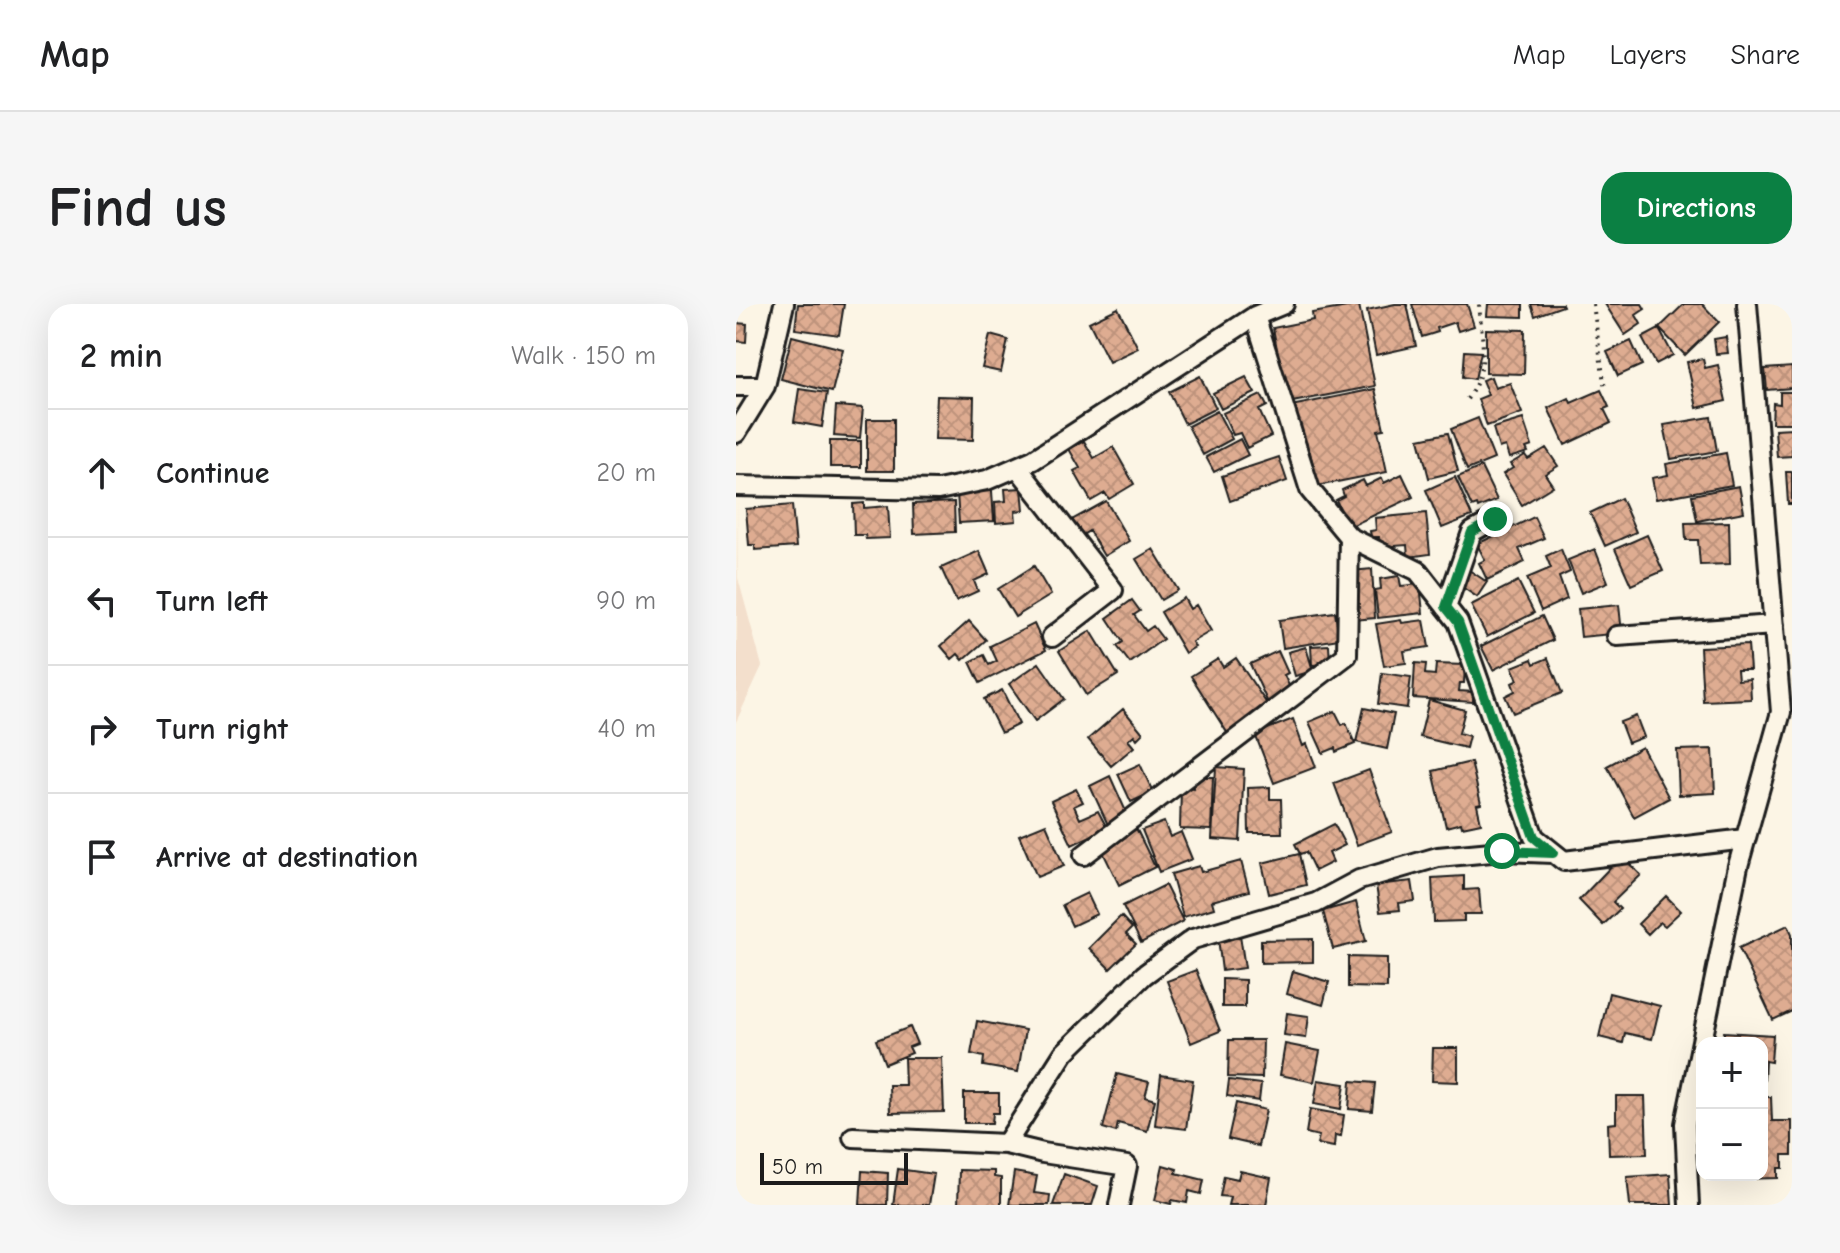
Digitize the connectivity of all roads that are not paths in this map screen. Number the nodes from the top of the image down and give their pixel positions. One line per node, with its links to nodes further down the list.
1 (784, 304): 6 (street)
2 (1284, 304): 4 (street)
3 (1747, 304): 13 (street)
4 (1255, 316): 8 (street); 11 (street)
5 (736, 386): 6 (street)
6 (765, 386): 7 (street)
7 (736, 433)
8 (1018, 468): 9 (street); 15 (street)
9 (736, 486)
10 (1495, 519): 12 (street)
11 (1349, 537): 12 (street); 18 (street)
12 (1446, 607): 17 (street)
13 (1774, 625): 14 (street); 16 (street)
14 (1617, 636)
15 (1052, 637)
16 (1745, 839): 17 (street); 22 (street)
17 (1553, 853): 20 (street)
18 (1084, 855)
19 (853, 1137): 20 (street)
20 (1006, 1144): 21 (street)
21 (1119, 1205)
22 (1689, 1205)

